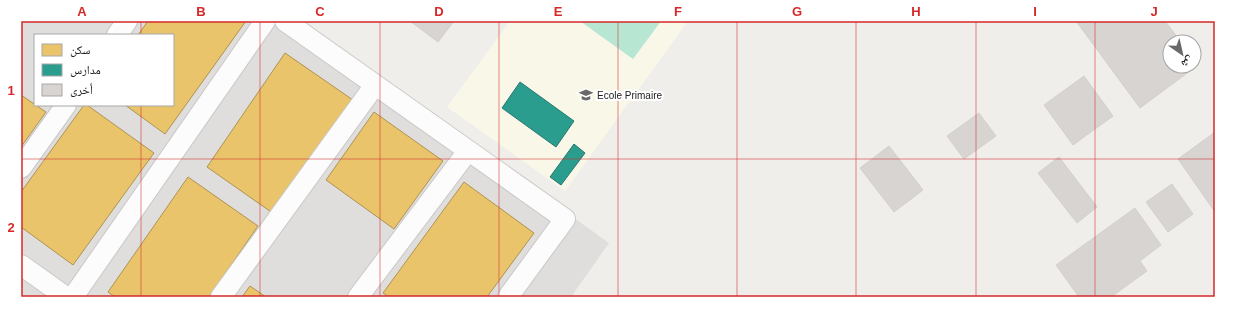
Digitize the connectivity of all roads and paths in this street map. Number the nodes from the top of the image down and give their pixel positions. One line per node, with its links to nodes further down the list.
1 (127, 21): 4 (street)
2 (265, 21): 11 (street)
3 (285, 21): 5 (street)
4 (118, 34)
5 (375, 86): 7 (street); 12 (street)
6 (65, 106): 8 (street)
7 (468, 151): 13 (street); 14 (street)
8 (21, 168)
9 (21, 265): 10 (street)
10 (66, 297)
11 (73, 297)
12 (222, 297)
13 (358, 297)
14 (508, 297)

